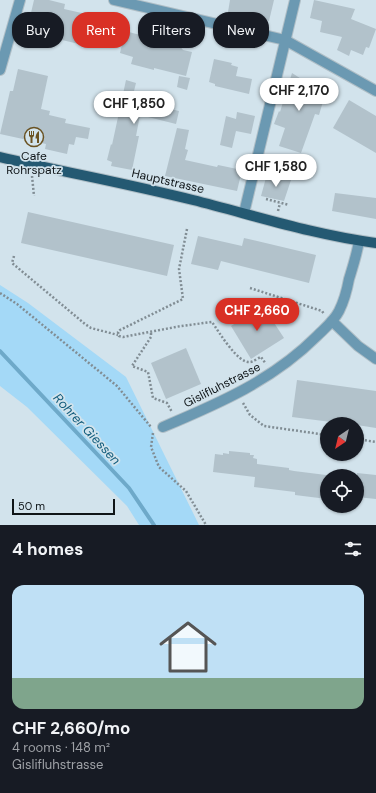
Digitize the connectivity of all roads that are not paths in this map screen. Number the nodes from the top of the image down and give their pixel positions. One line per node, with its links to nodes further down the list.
1 (20, 0): 5 (street)
2 (114, 0): 4 (street)
3 (295, 0): 4 (street)
4 (285, 40): 6 (street); 8 (street)
5 (0, 70)
6 (376, 91)
7 (0, 157): 8 (main road, Hauptstrasse)
8 (244, 213): 9 (main road, Hauptstrasse)
9 (359, 241): 10 (main road, Hauptstrasse); 11 (street, Gislifluhstrasse)
10 (376, 243)
11 (332, 321): 12 (street); 13 (street, Gislifluhstrasse)
12 (376, 359)
13 (163, 427)

